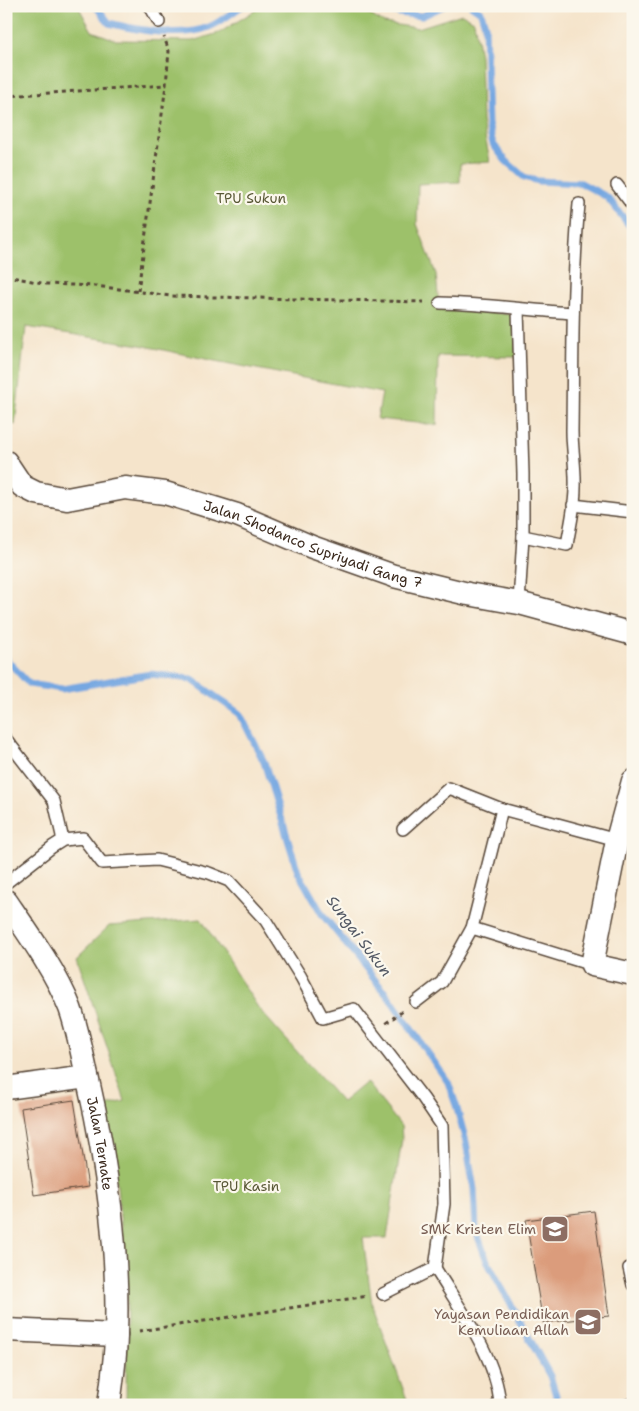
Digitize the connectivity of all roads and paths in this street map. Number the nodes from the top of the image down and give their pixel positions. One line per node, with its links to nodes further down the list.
1 (150, 6): 2 (lane)
2 (159, 22)
3 (6, 49): 6 (path)
4 (169, 51): 5 (path)
5 (166, 85): 6 (path); 11 (path)
6 (8, 96)
7 (617, 185): 9 (lane)
8 (579, 204): 14 (lane)
9 (633, 206)
10 (6, 276): 11 (path)
11 (138, 292): 12 (path)
12 (440, 302): 13 (lane)
13 (518, 309): 14 (lane); 18 (lane)
14 (573, 313): 16 (lane)
15 (6, 462): 19 (street, Jalan Shodanco Supriyadi Gang 7)
16 (573, 505): 17 (lane); 18 (lane)
17 (633, 512)
18 (523, 536): 19 (lane)
19 (519, 603): 20 (street, Jalan Shodanco Supriyadi Gang 7)
20 (633, 634)
21 (6, 738): 25 (lane)
22 (633, 781): 26 (street)
23 (502, 809): 24 (lane); 26 (lane); 29 (lane)
24 (404, 829)
25 (63, 840): 27 (lane); 33 (lane)
26 (617, 840): 30 (street)
27 (6, 884)
28 (6, 901): 34 (street, Jalan Ternate)
29 (472, 928): 30 (lane); 32 (lane)
30 (592, 965): 31 (street)
31 (633, 974)
32 (416, 1002): 33 (path)
33 (373, 1032): 36 (lane)
34 (87, 1077): 35 (street); 41 (street, Jalan Ternate)
35 (6, 1088)
36 (435, 1268): 39 (lane); 42 (lane)
37 (629, 1268): 38 (lane)
38 (633, 1285)
39 (383, 1294): 41 (path)
40 (6, 1330): 41 (street)
41 (116, 1335): 43 (street, Jalan Ternate)
42 (499, 1404)
43 (109, 1405)

